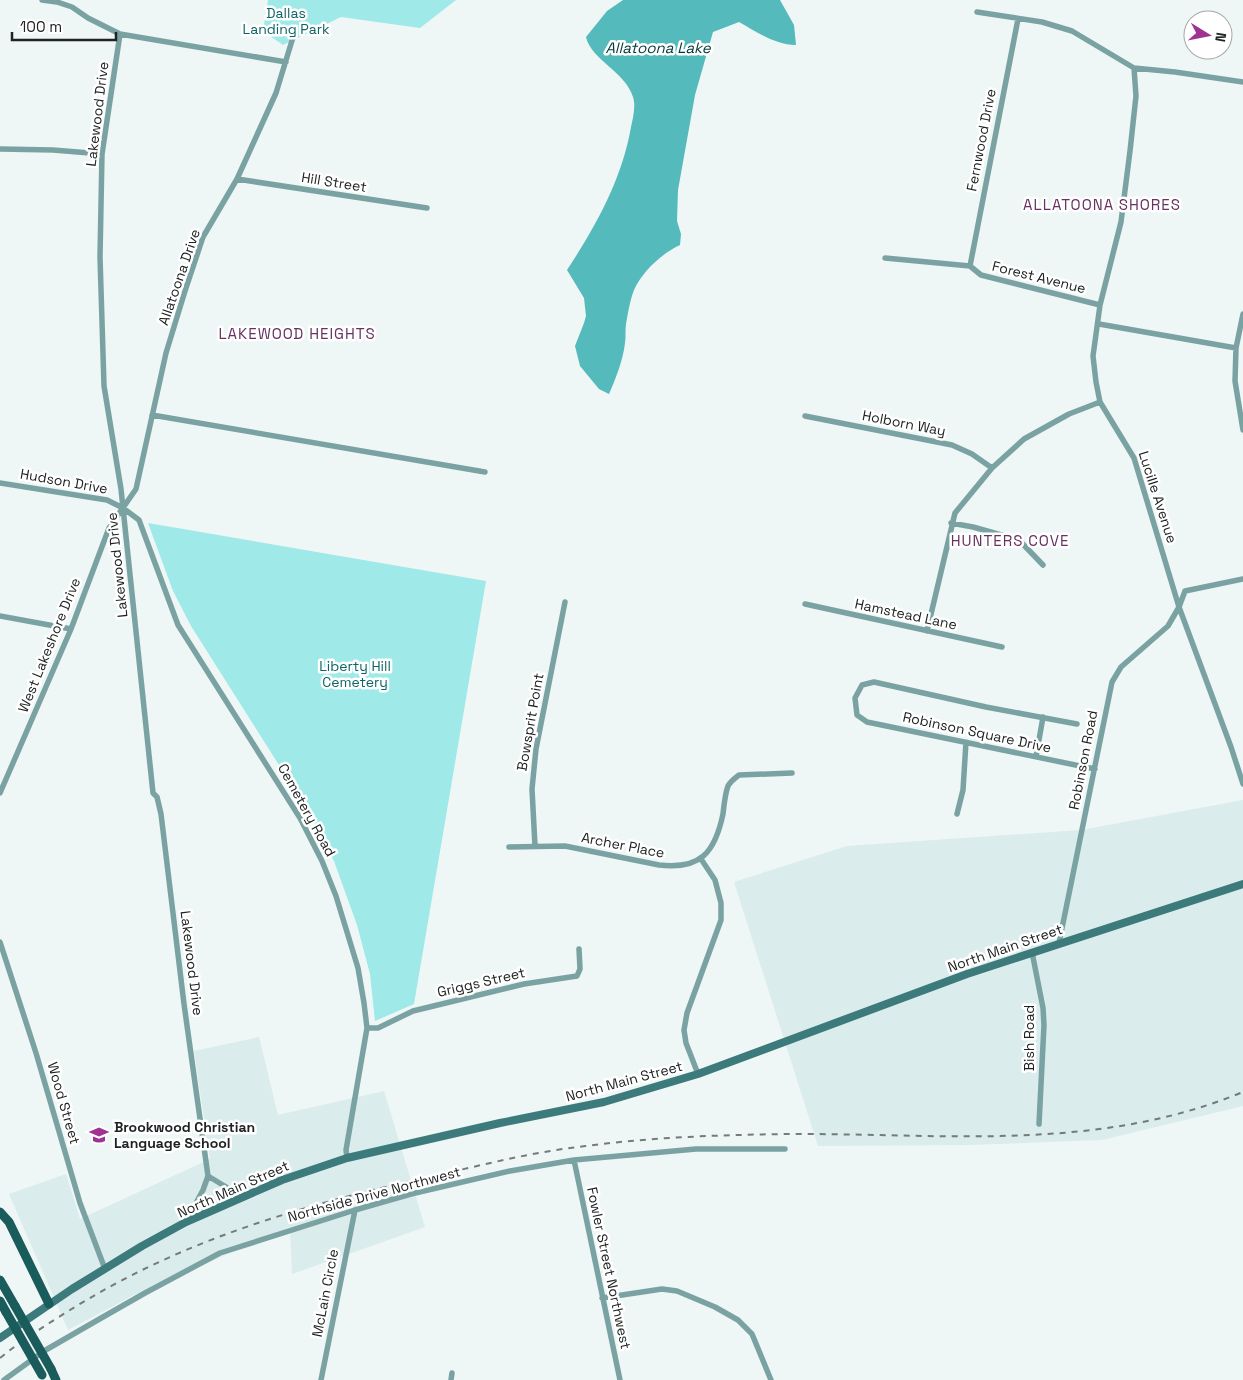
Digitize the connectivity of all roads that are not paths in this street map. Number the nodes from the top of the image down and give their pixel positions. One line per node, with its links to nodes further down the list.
1 (42, 0): 4 (street)
2 (977, 12): 3 (street)
3 (1018, 18): 7 (street); 14 (street, Fernwood Drive)
4 (120, 34): 6 (street); 10 (street, Lakewood Drive)
5 (294, 34): 6 (street, Allatoona Drive)
6 (286, 62): 11 (street, Allatoona Drive)
7 (1134, 68): 8 (street); 15 (street, Lucille Avenue)
8 (1243, 82)
9 (0, 149): 10 (street)
10 (102, 154): 26 (street, Lakewood Drive)
11 (237, 179): 12 (street, Hill Street); 20 (street, Allatoona Drive)
12 (427, 208)
13 (885, 258): 14 (street, Forest Avenue)
14 (970, 266): 15 (street, Forest Avenue)
15 (1100, 305): 17 (street, Lucille Avenue)
16 (1243, 314): 18 (street)
17 (1099, 324): 18 (street); 19 (street, Lucille Avenue)
18 (1236, 348): 22 (street)
19 (1100, 402): 23 (street); 32 (street, Lucille Avenue)
20 (152, 415): 24 (street); 26 (street, Allatoona Drive)
21 (805, 416): 23 (street, Holborn Way)
22 (1243, 430)
23 (992, 468): 27 (street)
24 (485, 472)
25 (0, 482): 26 (street, Hudson Drive)
26 (123, 508): 34 (street, West Lakeshore Drive); 54 (street, Cemetery Road); 60 (street, Lakewood Drive)
27 (951, 523): 28 (street); 35 (street)
28 (1042, 564)
29 (1243, 579): 32 (street, Robinson Road)
30 (565, 602): 46 (street, Bowsprit Point)
31 (805, 604): 35 (street, Hamstead Lane)
32 (1179, 607): 41 (street, Robinson Road); 43 (street, Lucille Avenue)
33 (0, 616): 34 (street)
34 (71, 629): 44 (street, West Lakeshore Drive)
35 (927, 631): 36 (street, Hamstead Lane)
36 (1002, 647)
37 (1043, 718): 38 (street); 39 (street, Robinson Square Drive); 40 (street)
38 (1077, 724)
39 (966, 742): 40 (street, Robinson Square Drive); 45 (street)
40 (1036, 757): 41 (street, Robinson Square Drive)
41 (1094, 769): 51 (street, Robinson Road)
42 (792, 773): 48 (street)
43 (1243, 784)
44 (0, 792)
45 (957, 814)
46 (535, 846): 47 (street, Archer Place); 48 (street, Archer Place)
47 (509, 847)
48 (701, 859): 55 (street)
49 (1243, 884): 51 (main road, North Main Street)
50 (0, 942): 65 (street, Wood Street)
51 (1059, 943): 53 (main road, North Main Street)
52 (579, 949): 54 (street, Griggs Street)
53 (1032, 952): 55 (main road, North Main Street); 56 (street, Bish Road)
54 (367, 1028): 58 (street, Cemetery Road)
55 (698, 1074): 58 (main road, North Main Street)
56 (1039, 1124)
57 (785, 1149): 59 (street, Northside Drive Northwest)
58 (347, 1158): 61 (main road, North Main Street)
59 (574, 1160): 62 (street, Northside Drive Northwest); 67 (street, Fowler Street Northwest)
60 (208, 1176): 61 (street); 64 (street)
61 (245, 1195): 64 (main road, North Main Street)
62 (355, 1210): 73 (street, Northside Drive Northwest); 75 (street, McLain Circle)
63 (0, 1212): 69 (main road)
64 (186, 1222): 65 (main road, North Main Street)
65 (105, 1269): 69 (main road, North Main Street)
66 (0, 1280): 74 (main road, bridge)
67 (602, 1298): 77 (street, Fowler Street Northwest); 78 (street)
68 (0, 1301): 72 (main road, bridge)
69 (49, 1304): 70 (main road, North Main Street)
70 (0, 1338)
71 (452, 1373): 76 (street)
72 (43, 1378)
73 (4, 1380)
74 (56, 1380)
75 (321, 1380)
76 (451, 1380)
77 (620, 1380)
78 (771, 1380)

